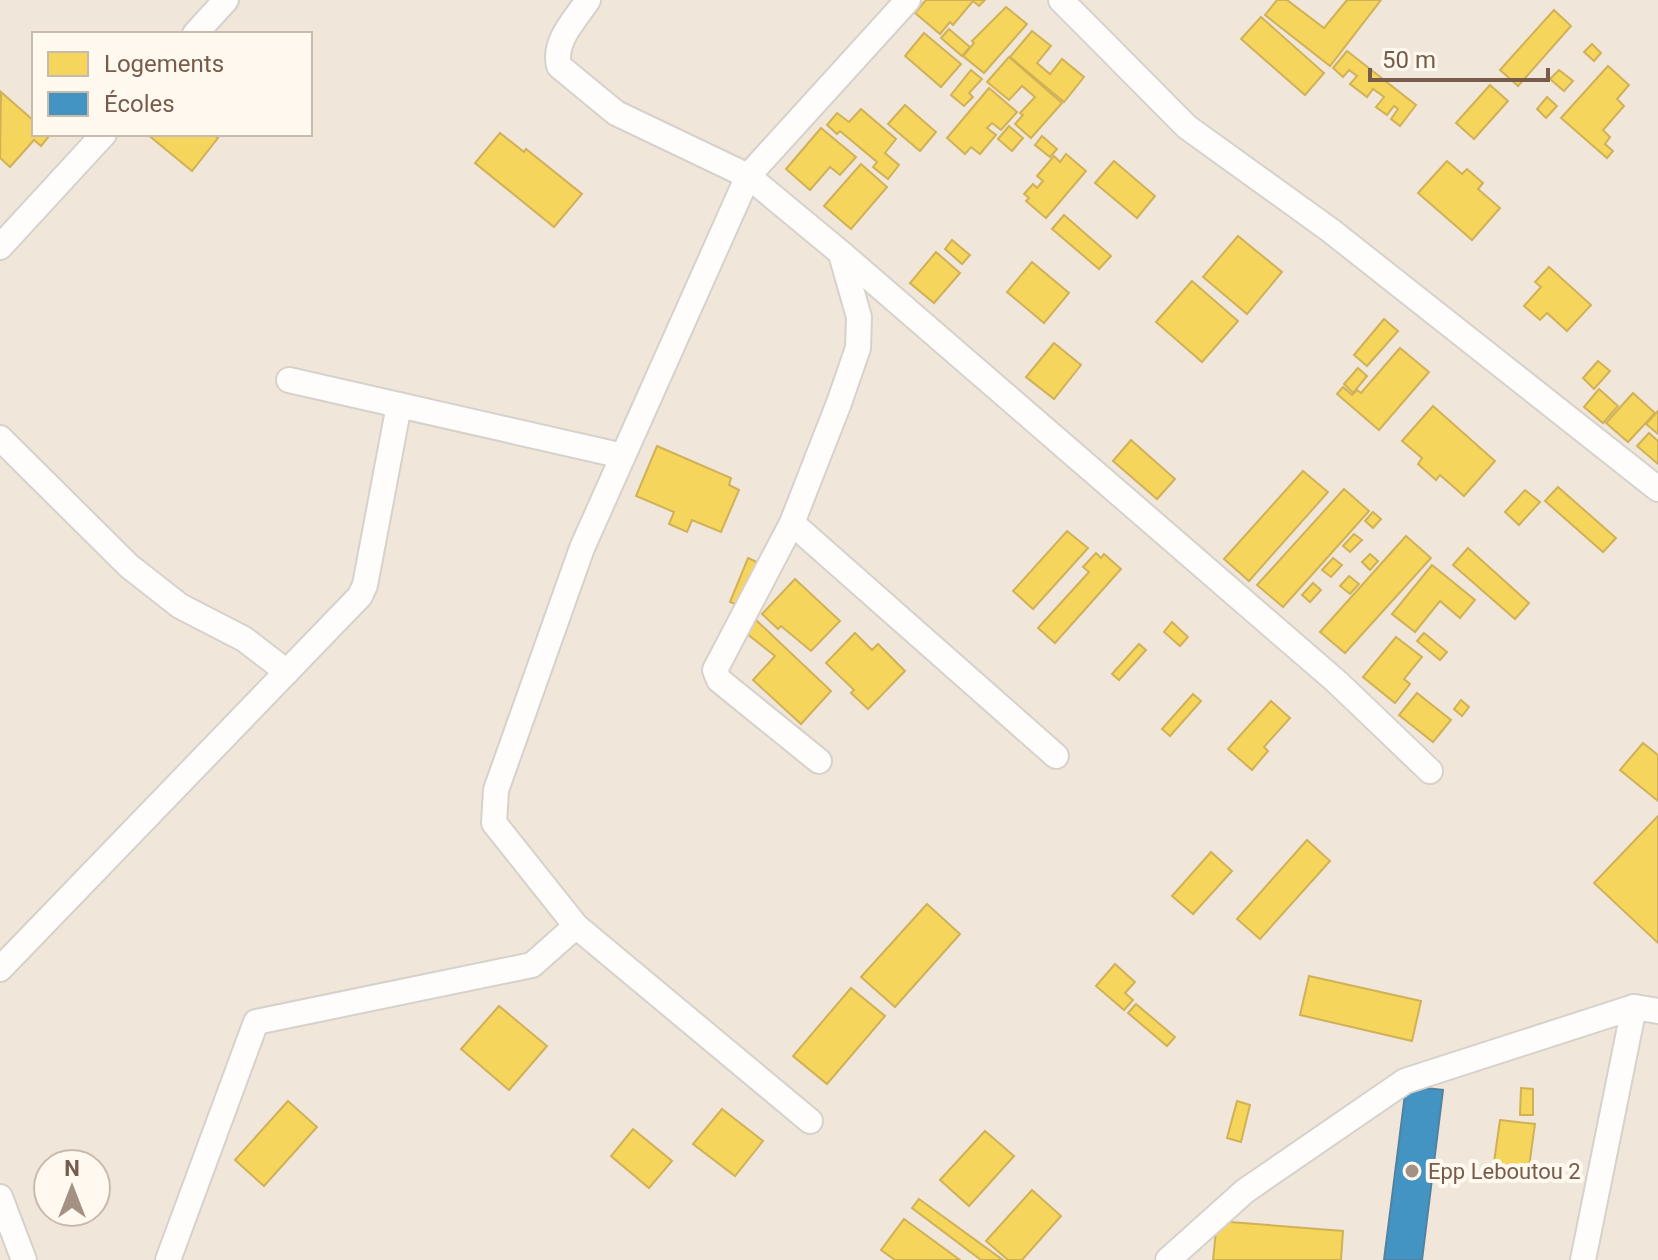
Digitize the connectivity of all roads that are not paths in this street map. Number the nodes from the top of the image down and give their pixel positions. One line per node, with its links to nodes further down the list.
1 (226, 0): 5 (street)
2 (588, 0): 7 (street)
3 (908, 0): 7 (street)
4 (1061, 0): 14 (street)
5 (197, 32)
6 (102, 136): 8 (street)
7 (748, 176): 9 (street); 13 (street)
8 (0, 247)
9 (841, 253): 15 (street); 19 (street)
10 (289, 380): 11 (street)
11 (399, 405): 13 (street); 16 (street)
12 (0, 438): 16 (street)
13 (623, 456): 20 (street)
14 (1658, 489)
15 (792, 523): 17 (street); 18 (street)
16 (287, 672): 21 (street)
17 (1056, 756)
18 (819, 761)
19 (1430, 771)
20 (576, 926): 23 (street); 26 (street)
21 (0, 969)
22 (1646, 1009): 27 (street); 28 (street)
23 (810, 1121)
24 (0, 1197): 25 (street)
25 (24, 1260)
26 (168, 1260)
27 (1168, 1260)
28 (1583, 1260)

